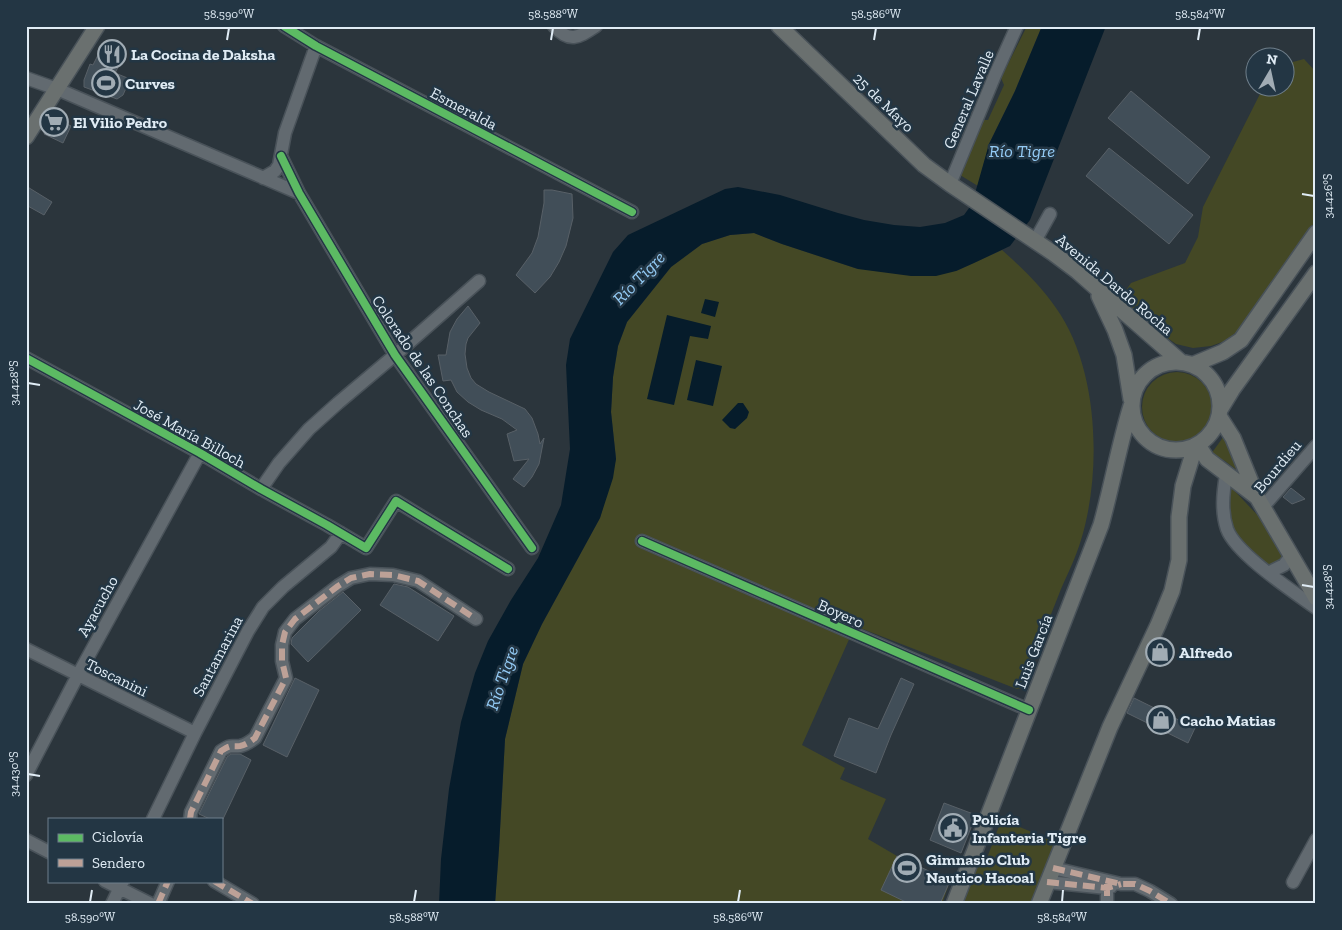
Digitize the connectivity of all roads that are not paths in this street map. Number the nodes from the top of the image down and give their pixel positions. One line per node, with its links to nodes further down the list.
1 (97, 26): 9 (main road)
2 (284, 26): 7 (street, Esmeralda)
3 (554, 26): 4 (street)
4 (596, 26)
5 (779, 26): 13 (main road, 25 de Mayo)
6 (1017, 26): 13 (street, General Lavalle)
7 (316, 46): 11 (street); 16 (street, Esmeralda)
8 (26, 78): 9 (street)
9 (57, 89): 10 (main road); 12 (street)
10 (26, 137)
11 (281, 156): 12 (street); 14 (street, Colorado de las Conchas)
12 (264, 178): 14 (street)
13 (950, 184): 15 (main road, 25 de Mayo)
14 (298, 193): 23 (street, Colorado de las Conchas)
15 (970, 198): 19 (main road, Avenida Dardo Rocha)
16 (632, 212)
17 (1050, 214): 19 (street)
18 (1316, 233): 25 (main road)
19 (1030, 237): 22 (main road, Avenida Dardo Rocha)
20 (1316, 273): 27 (main road)
21 (479, 281): 23 (street)
22 (1093, 286): 25 (main road, Avenida Dardo Rocha); 26 (main road, Luis García)
23 (395, 355): 32 (street); 36 (street, Colorado de las Conchas)
24 (26, 358): 30 (street, José María Billoch)
25 (1186, 364): 26 (main road); 27 (main road)
26 (1131, 403): 28 (main road); 45 (main road, Luis García)
27 (1220, 412): 28 (main road); 33 (main road)
28 (1196, 446): 31 (main road); 53 (main road)
29 (1316, 446): 33 (street, Bourdieu)
30 (200, 453): 32 (street, José María Billoch); 44 (street, Ayacucho)
31 (1226, 475): 33 (main road); 39 (street)
32 (261, 489): 34 (street, José María Billoch)
33 (1260, 502): 37 (main road)
34 (341, 533): 38 (street, José María Billoch); 46 (street, Santamarina)
35 (642, 541): 45 (street, Boyero)
36 (532, 548)
37 (1292, 556): 39 (street); 40 (main road)
38 (508, 568)
39 (1268, 573): 41 (street)
40 (1316, 598)
41 (1316, 608)
42 (476, 619): 49 (street)
43 (26, 649): 44 (street, Toscanini)
44 (78, 675): 46 (street, Toscanini); 47 (street, Ayacucho)
45 (1029, 710): 64 (main road, Luis García)
46 (194, 733): 48 (street, Santamarina)
47 (26, 775)
48 (153, 818)
49 (190, 818)
50 (26, 840): 52 (street)
51 (1316, 840): 57 (street)
52 (48, 851)
53 (1053, 868): 56 (main road); 58 (street)
54 (168, 882): 62 (street)
55 (216, 882): 63 (street)
56 (1047, 882): 58 (street); 65 (main road)
57 (1293, 882)
58 (1107, 884): 66 (street); 67 (street)
59 (121, 885): 60 (street); 61 (street)
60 (112, 904)
61 (151, 904)
62 (158, 904)
63 (253, 904)
64 (954, 904)
65 (1039, 904)
66 (1107, 904)
67 (1171, 904)

